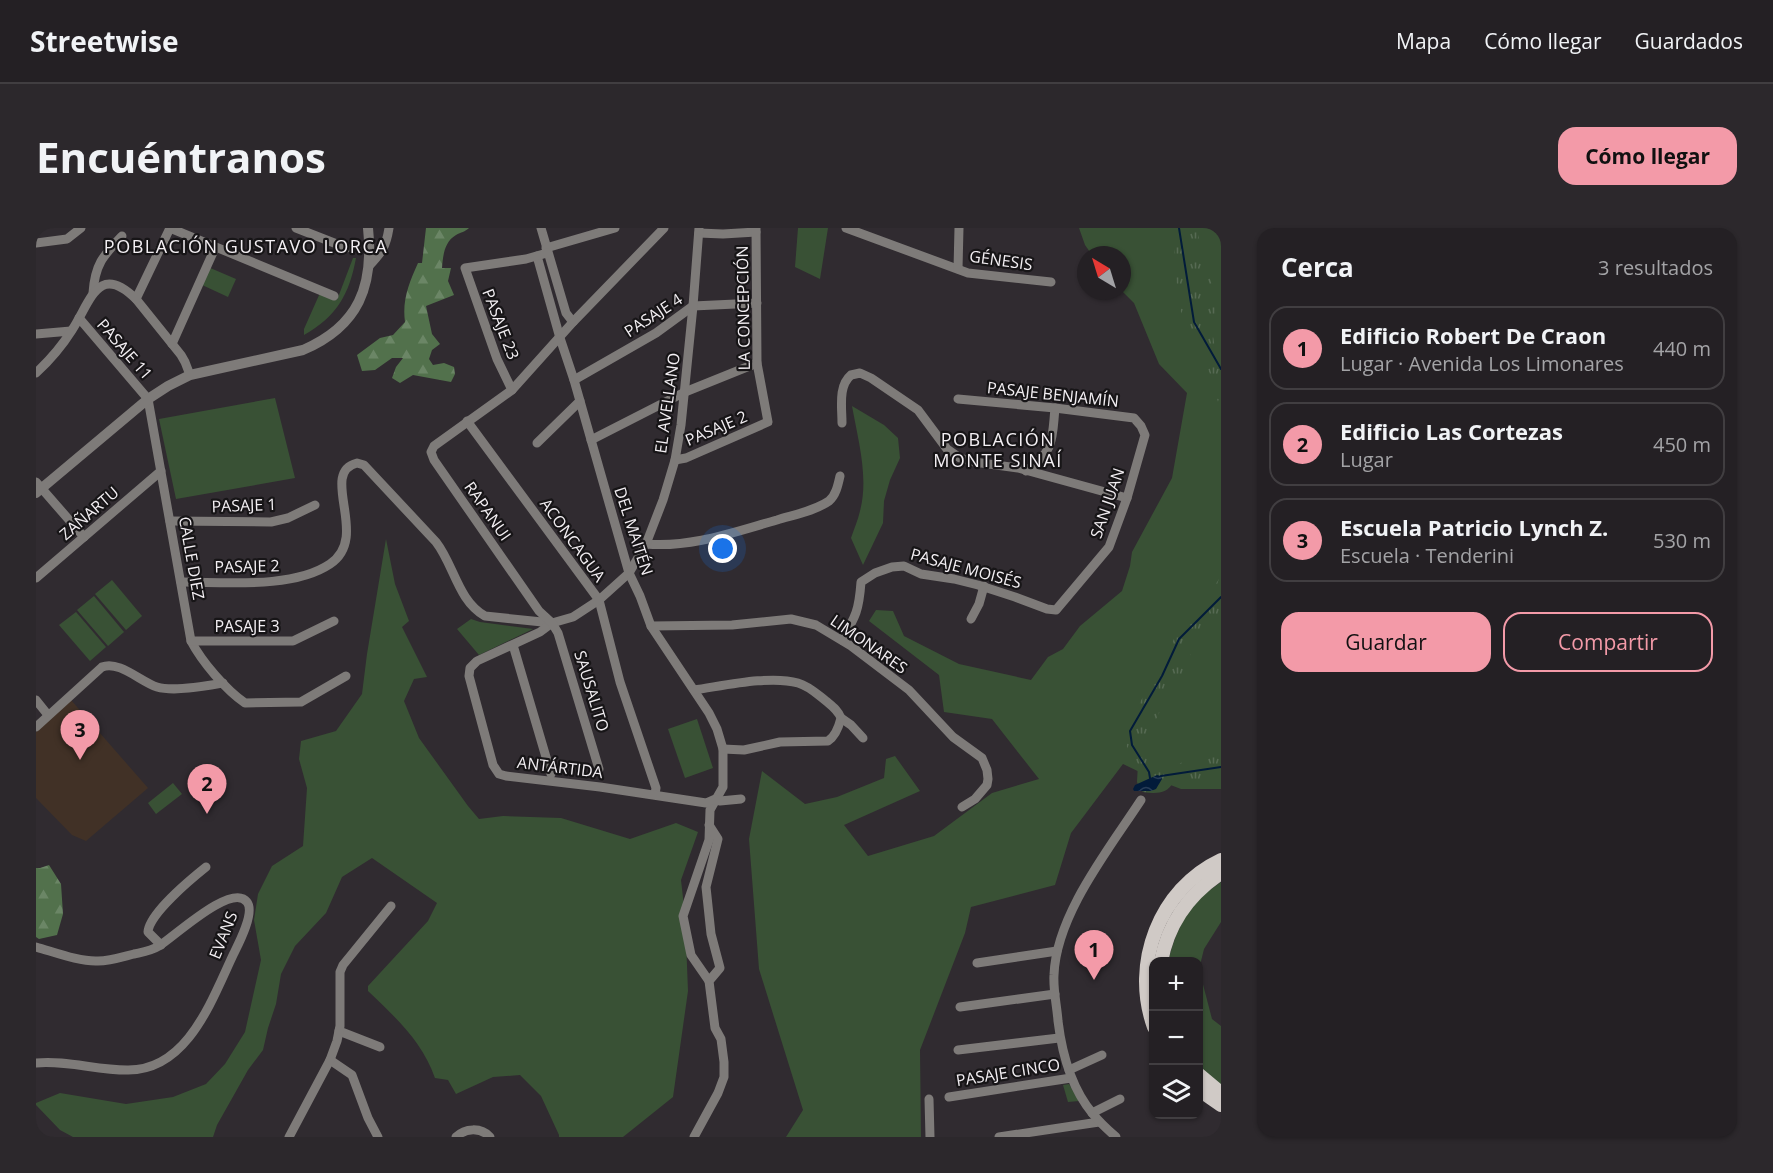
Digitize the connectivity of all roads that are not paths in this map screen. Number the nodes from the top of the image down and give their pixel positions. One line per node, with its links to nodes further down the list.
1 (81, 228): 16 (street)
2 (170, 228): 17 (street); 26 (street)
3 (296, 228): 15 (street)
4 (327, 228): 15 (street)
5 (368, 228): 21 (street)
6 (389, 228): 21 (street)
7 (541, 228): 19 (street)
8 (615, 228): 19 (street)
9 (664, 228): 30 (street)
10 (846, 228): 22 (street, GÉNESIS)
11 (959, 228): 22 (street)
12 (756, 230): 13 (street); 27 (street, LA CONCEPCIÓN)
13 (699, 231): 28 (street, EL AVELLANO)
14 (122, 236): 24 (street)
15 (323, 239): 18 (street)
16 (36, 243)
17 (215, 248): 25 (street); 34 (street)
18 (347, 248)
19 (547, 250): 20 (street); 30 (street)
20 (537, 256): 33 (street, DEL MAITÉN); 39 (street, PASAJE 23)
21 (369, 266): 37 (street)
22 (958, 269): 23 (street, GÉNESIS)
23 (1051, 282)
24 (93, 293): 26 (street); 29 (street)
25 (334, 296)
26 (136, 299): 34 (street)
27 (757, 303): 28 (street, PASAJE 4); 35 (street, LA CONCEPCIÓN)
28 (693, 306): 38 (street, PASAJE 4); 40 (street, EL AVELLANO)
29 (79, 318): 31 (street); 41 (street, PASAJE 11)
30 (573, 322): 33 (street)
31 (71, 331): 32 (street); 36 (street)
32 (36, 334)
33 (560, 338): 38 (street, DEL MAITÉN); 39 (street, RAPANUI)
34 (172, 344): 37 (street)
35 (757, 363): 40 (street); 46 (street, LA CONCEPCIÓN)
36 (36, 373)
37 (190, 375): 41 (street)
38 (574, 380): 43 (street, DEL MAITÉN)
39 (512, 390): 45 (street, RAPANUI)
40 (685, 392): 49 (street); 51 (street, EL AVELLANO)
41 (148, 399): 52 (street, CALLE DIEZ); 55 (street)
42 (958, 399): 44 (street, PASAJE BENJAMÍN)
43 (580, 401): 49 (street, DEL MAITÉN); 50 (street)
44 (1055, 408): 48 (street, PASAJE BENJAMÍN); 53 (street)
45 (467, 422): 65 (street, ACONCAGUA); 69 (street, RAPANUI)
46 (768, 422): 51 (street, PASAJE 2)
47 (842, 423): 53 (street)
48 (1141, 426): 56 (street, SAN JUAN)
49 (591, 440): 61 (street, DEL MAITÉN)
50 (537, 443)
51 (675, 460): 60 (street, EL AVELLANO)
52 (161, 471): 58 (street, CALLE DIEZ); 59 (street, ZAÑARTU)
53 (1026, 471): 56 (street)
54 (840, 476): 60 (street)
55 (38, 488): 59 (street)
56 (1126, 498): 66 (street, SAN JUAN)
57 (315, 505): 58 (street, PASAJE 1)
58 (170, 521): 63 (street, CALLE DIEZ)
59 (84, 537): 62 (street, ZAÑARTU)
60 (646, 544): 61 (street, EL AVELLANO)
61 (629, 573): 65 (street, EL AVELLANO); 70 (street, DEL MAITÉN)
62 (36, 578)
63 (182, 582): 69 (street, PASAJE 2); 72 (street, CALLE DIEZ)
64 (984, 586): 66 (street, PASAJE MOISÉS); 67 (street); 71 (street, PASAJE MOISÉS)
65 (599, 600): 69 (street, ANTÁRTIDA); 85 (street, ACONCAGUA)
66 (1056, 610)
67 (971, 619)
68 (334, 621): 72 (street, PASAJE 3)
69 (552, 623): 73 (street, ANTÁRTIDA); 83 (street, SAUSALITO)
70 (651, 626): 71 (street, LIMONARES); 76 (street, DEL MAITÉN)
71 (842, 640): 89 (street, LIMONARES)
72 (191, 641): 75 (street, CALLE DIEZ)
73 (513, 645): 84 (street); 85 (street, ANTÁRTIDA)
74 (346, 676): 75 (street, CALLE DIEZ)
75 (223, 683): 78 (street)
76 (694, 690): 79 (street); 82 (street, DEL MAITÉN)
77 (36, 700): 78 (street)
78 (48, 715): 80 (street)
79 (841, 718): 81 (street); 82 (street)
80 (36, 727)
81 (863, 738)
82 (723, 749): 87 (street, DEL MAITÉN)
83 (599, 769)
84 (551, 774)
85 (655, 794): 87 (street, ANTÁRTIDA)
86 (741, 799): 87 (street, ANTÁRTIDA)
87 (715, 800): 90 (street, DEL MAITÉN)
88 (1141, 800): 97 (street)
89 (962, 807)
90 (709, 825): 100 (street); 100 (street, DEL MAITÉN)
91 (1221, 860): 103 (main road)
92 (206, 867): 95 (street)
93 (1221, 873): 98 (main road)
94 (392, 906): 104 (street)
95 (161, 945): 96 (street, EVANS); 110 (street, EVANS)
96 (36, 947)
97 (1057, 951): 99 (street); 101 (street)
98 (1162, 957)
99 (978, 963)
100 (710, 981): 125 (street)
101 (1055, 994): 102 (street); 105 (street)
102 (960, 1007)
103 (1149, 1011)
104 (339, 1031): 106 (street); 109 (street)
105 (1059, 1038): 107 (street); 111 (street)
106 (380, 1047)
107 (958, 1050)
108 (1102, 1055): 111 (street, PASAJE CINCO)
109 (330, 1060): 121 (street); 122 (street)
110 (36, 1063)
111 (1070, 1074): 115 (street, PASAJE CINCO); 119 (street)
112 (1203, 1078): 114 (main road)
113 (1203, 1092): 118 (main road)
114 (1221, 1093)
115 (949, 1097)
116 (929, 1099): 126 (street)
117 (1120, 1099): 119 (street)
118 (1221, 1105)
119 (1092, 1113): 120 (street)
120 (1099, 1122): 127 (street); 128 (street)
121 (289, 1137)
122 (378, 1137)
123 (456, 1137): 124 (street)
124 (490, 1137)
125 (694, 1137)
126 (930, 1137)
127 (999, 1137)
128 (1116, 1137)

